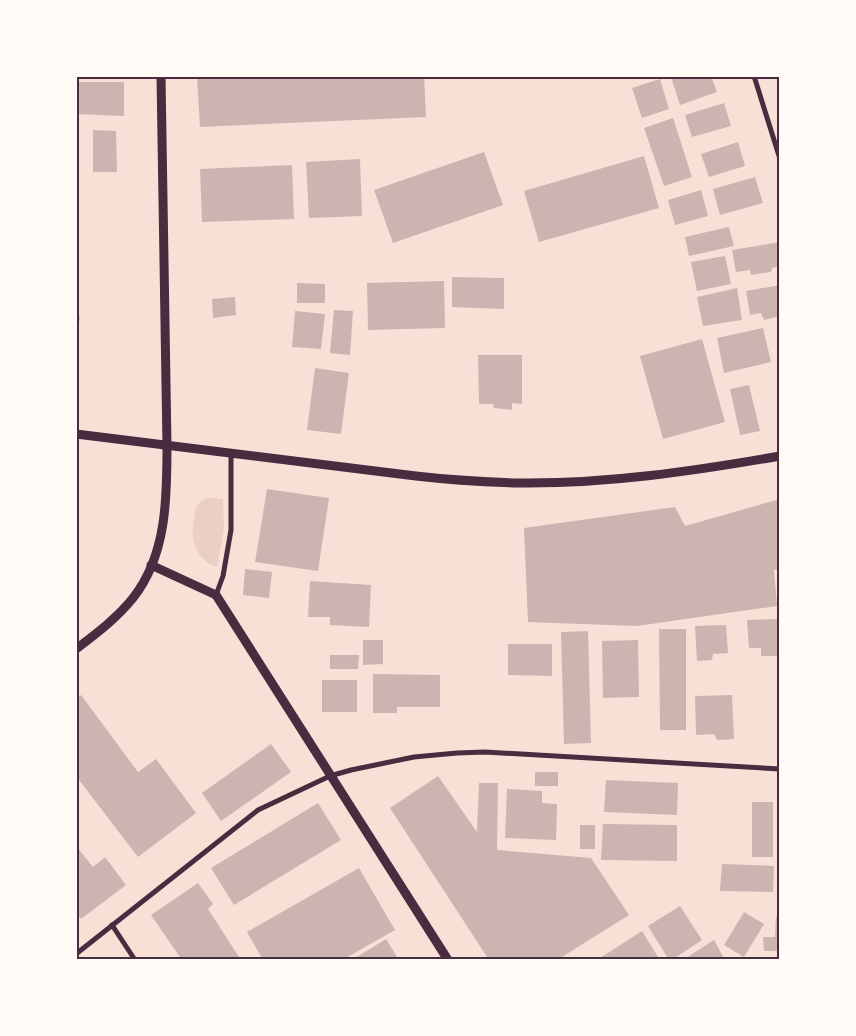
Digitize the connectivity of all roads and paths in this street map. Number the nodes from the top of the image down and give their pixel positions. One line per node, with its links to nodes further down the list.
1 (161, 76): 5 (street)
2 (754, 76): 3 (street)
3 (780, 159)
4 (76, 434): 5 (street)
5 (167, 446): 6 (street); 8 (street)
6 (230, 453): 7 (street); 9 (street)
7 (780, 456)
8 (151, 566): 9 (street); 10 (street)
9 (216, 595): 12 (street)
10 (76, 649)
11 (780, 769): 12 (street)
12 (330, 776): 13 (street); 16 (street)
13 (112, 925): 14 (street); 15 (street)
14 (76, 954)
15 (134, 960)
16 (448, 960)

